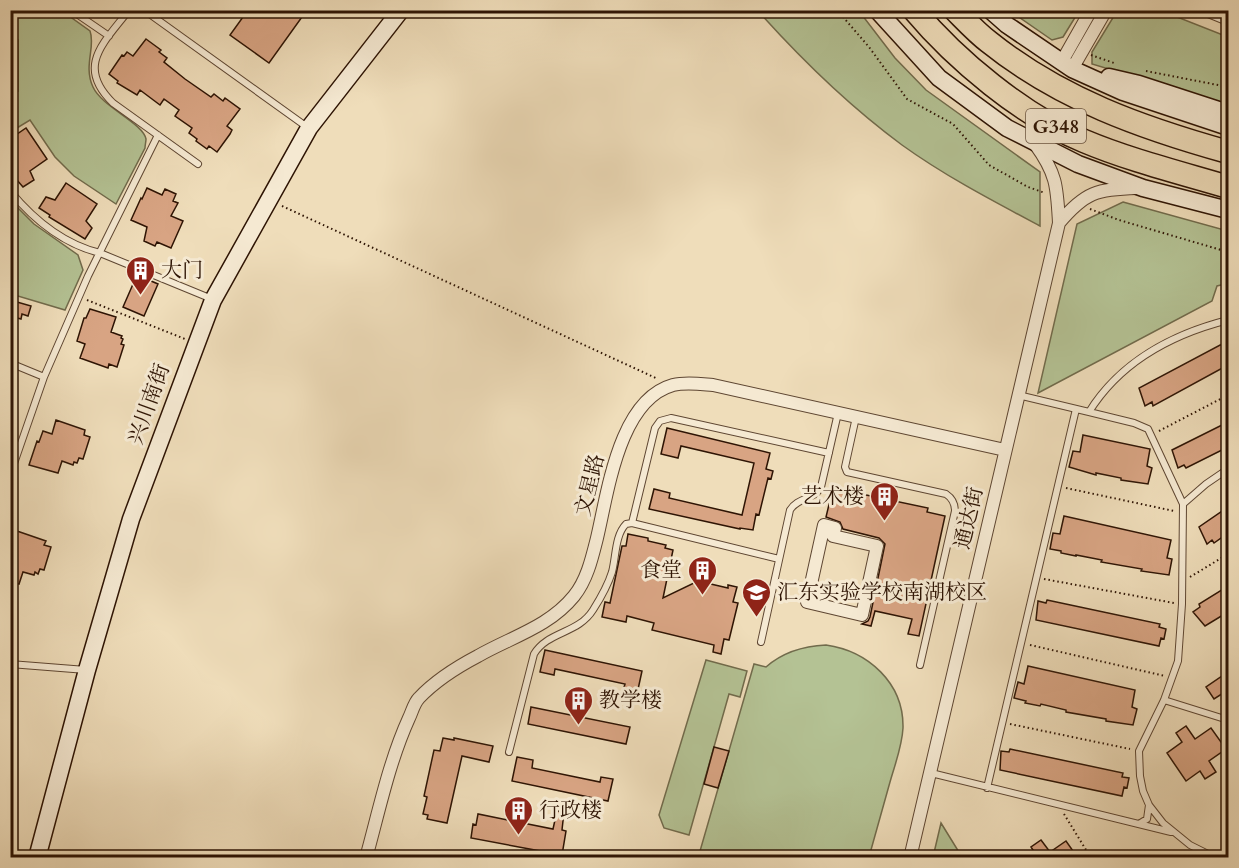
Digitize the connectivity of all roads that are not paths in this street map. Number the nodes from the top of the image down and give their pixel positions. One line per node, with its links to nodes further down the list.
1 (71, 10): 14 (lane)
2 (129, 10): 14 (lane)
3 (144, 10): 18 (lane)
4 (401, 10): 18 (street, 兴川南街)
5 (412, 10): 59 (street, 兴川南街)
6 (877, 10): 20 (street)
7 (914, 10): 23 (highway, G348)
8 (956, 10): 21 (highway, G348)
9 (990, 10): 15 (street)
10 (1091, 10): 15 (street)
11 (1106, 10): 15 (street)
12 (1206, 10): 13 (street)
13 (1228, 19)
14 (109, 36): 19 (lane)
15 (1066, 66): 16 (street); 17 (street)
16 (1228, 113)
17 (1228, 126)
18 (309, 128): 29 (street, 兴川南街)
19 (158, 135): 22 (lane); 28 (lane)
20 (1033, 141): 24 (street); 27 (street)
21 (1228, 152)
22 (198, 164)
23 (1228, 187)
24 (1143, 188): 26 (street); 27 (street)
25 (10, 191): 28 (lane)
26 (1228, 210)
27 (1059, 223): 33 (street, 通达街)
28 (100, 253): 29 (lane); 32 (lane)
29 (213, 300): 49 (street, 兴川南街)
30 (1228, 320): 35 (lane)
31 (10, 363): 32 (lane)
32 (44, 377): 41 (lane)
33 (1018, 395): 34 (lane); 38 (street, 通达街)
34 (1076, 409): 35 (lane); 54 (lane)
35 (1089, 412): 42 (lane)
36 (838, 413): 37 (street, 文星路); 39 (lane); 60 (street, 文星路)
37 (856, 417): 38 (street, 文星路); 48 (lane)
38 (1005, 450): 53 (street, 通达街)
39 (829, 453): 43 (lane); 45 (lane)
40 (1228, 469): 42 (lane)
41 (10, 475)
42 (1183, 504): 50 (lane)
43 (632, 523): 45 (lane); 52 (lane)
44 (824, 525): 44 (street)
45 (779, 559): 46 (lane)
46 (761, 642)
47 (10, 664): 49 (lane)
48 (920, 665)
49 (87, 670): 58 (street, 兴川南街)
50 (1164, 700): 51 (lane); 55 (lane)
51 (1228, 720)
52 (509, 752)
53 (931, 773): 54 (lane); 61 (street, 通达街)
54 (987, 788): 56 (lane)
55 (1149, 805): 56 (lane); 57 (lane)
56 (1139, 824): 57 (lane)
57 (1174, 833): 62 (lane)
58 (37, 858)
59 (49, 858)
60 (366, 858)
61 (910, 858)
62 (1216, 858)

